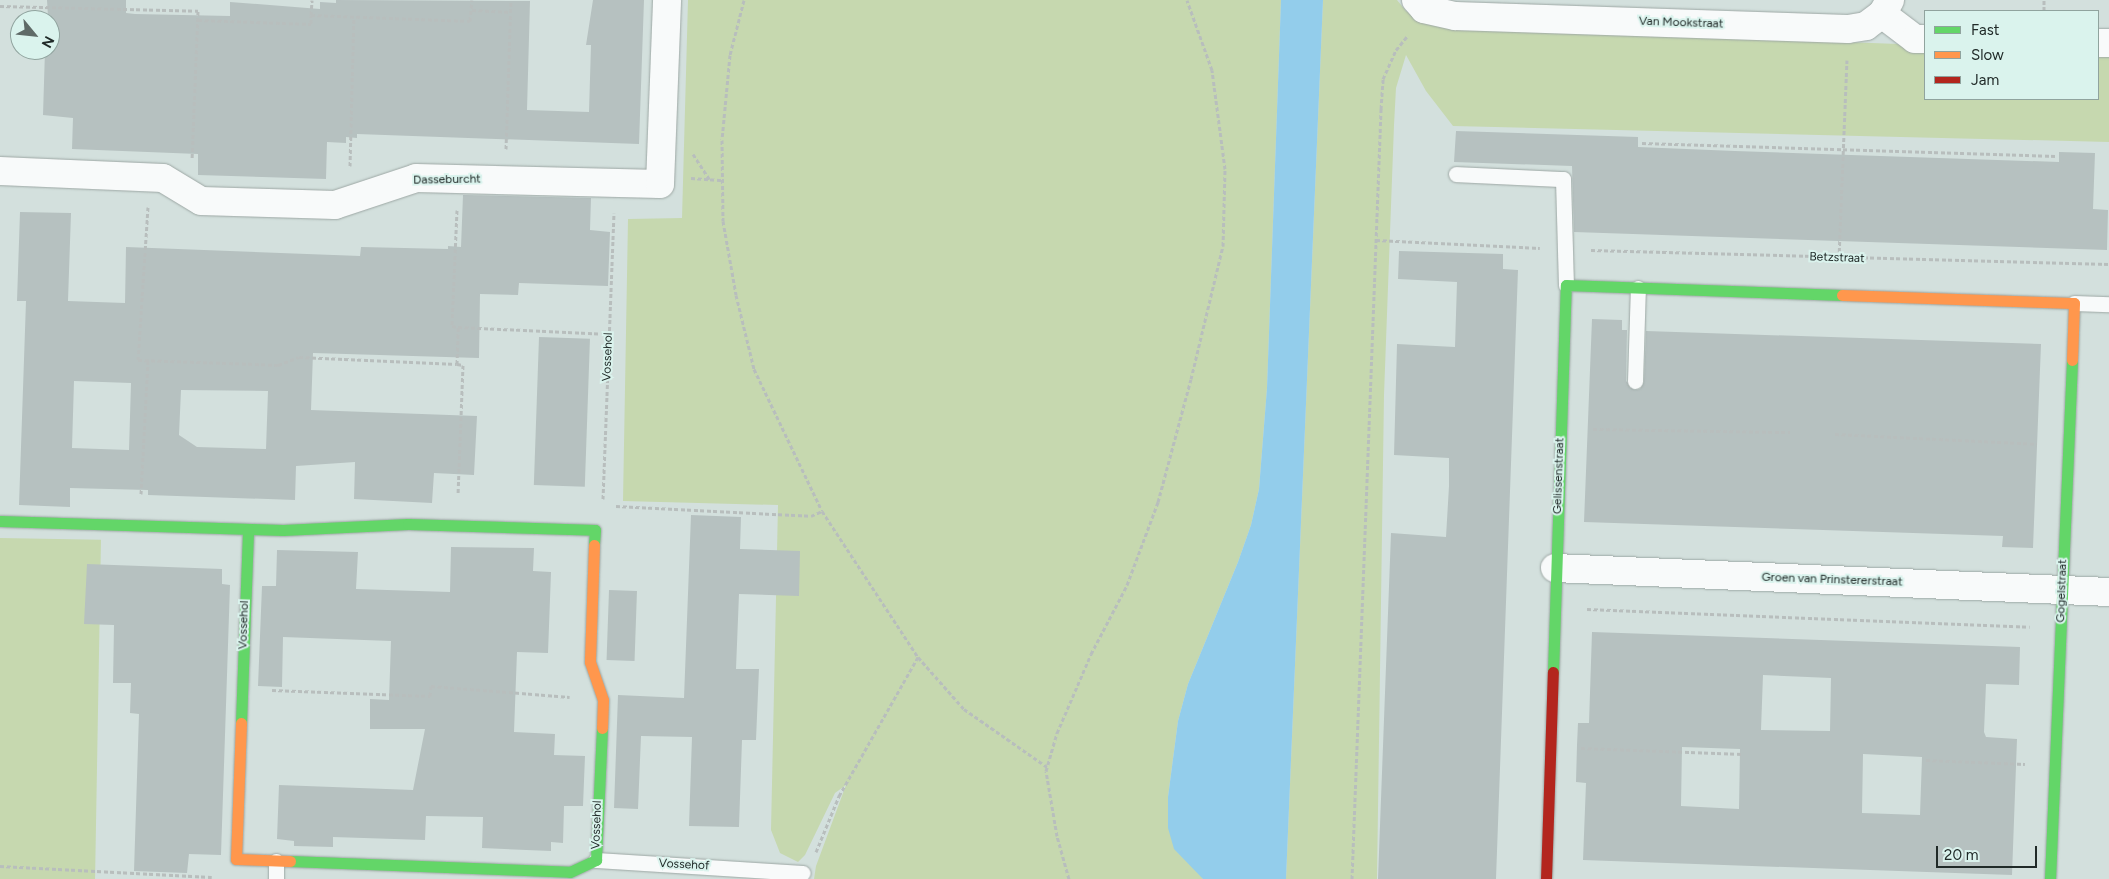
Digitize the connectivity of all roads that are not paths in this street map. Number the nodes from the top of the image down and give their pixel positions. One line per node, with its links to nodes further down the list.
1 (667, 0): 5 (street, Dasseburcht)
2 (1420, 4): 3 (street, Van Mookstraat)
3 (1886, 7): 4 (street, Van Mookstraat)
4 (1924, 39)
5 (0, 171)
6 (1456, 174): 7 (lane, Gelissenstraat)
7 (1566, 285): 8 (street); 14 (street, Gelissenstraat)
8 (1638, 288): 9 (street); 11 (lane)
9 (2074, 304): 10 (lane); 15 (street, Gogelstraat)
10 (2109, 304)
11 (1635, 381)
12 (0, 521): 13 (street)
13 (248, 530): 17 (street, Vossehol); 18 (street, Vossehol)
14 (1555, 568): 15 (street, Groen van Prinstererstraat); 21 (street, Gelissenstraat)
15 (2062, 590): 16 (street, Groen van Prinstererstraat); 22 (street, Gogelstraat)
16 (2109, 592)
17 (596, 860): 18 (street, Vossehol); 19 (lane, Vossehof)
18 (276, 861): 20 (lane)
19 (803, 873)
20 (276, 879)
21 (1546, 879)
22 (2050, 879)

